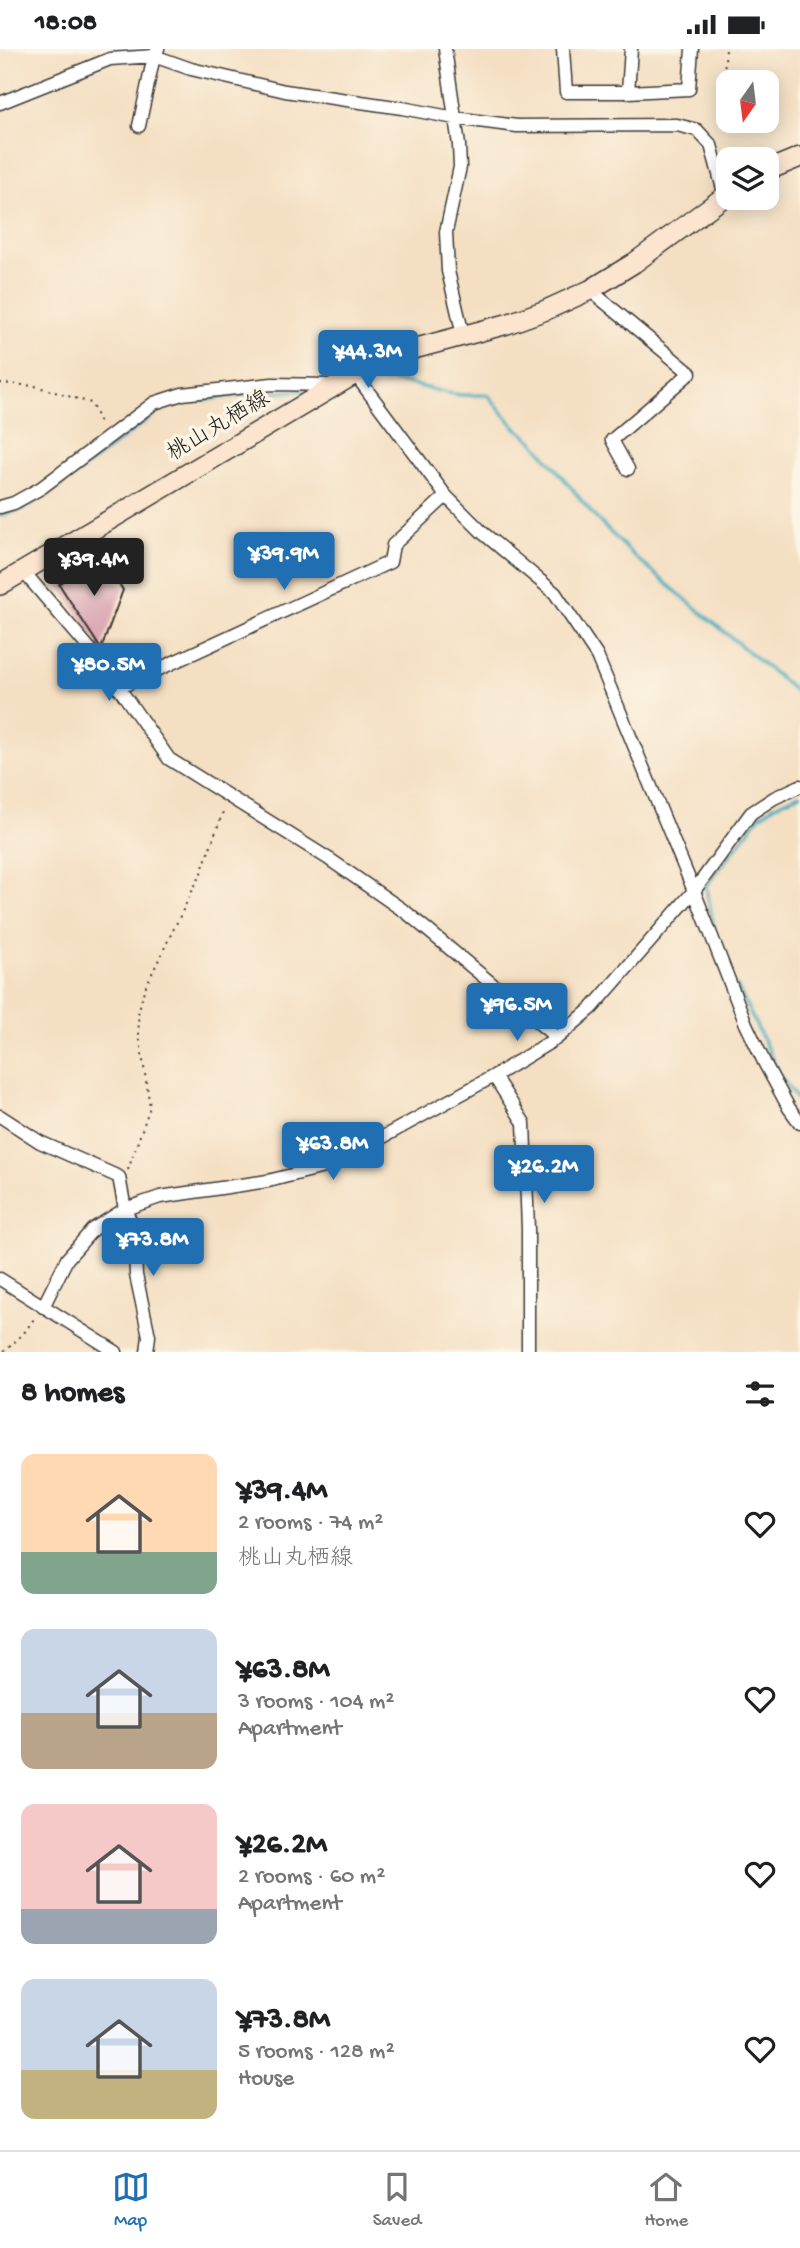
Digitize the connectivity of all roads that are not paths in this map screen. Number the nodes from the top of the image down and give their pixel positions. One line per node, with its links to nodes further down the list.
1 (445, 49): 8 (street)
2 (563, 49): 6 (street)
3 (631, 49): 6 (street)
4 (692, 49): 6 (street)
5 (156, 53): 7 (street); 8 (street); 9 (street)
6 (628, 92)
7 (0, 103)
8 (455, 118): 11 (street); 15 (street)
9 (139, 126)
10 (800, 156): 12 (main road)
11 (716, 159)
12 (779, 165)
13 (716, 202): 14 (main road, 桃山丸栖線)
14 (590, 290): 15 (main road, 桃山丸栖線); 18 (street)
15 (463, 334): 16 (main road, 桃山丸栖線)
16 (355, 374): 17 (main road, 桃山丸栖線); 19 (street)
17 (336, 386): 20 (street); 21 (main road, 桃山丸栖線)
18 (628, 469)
19 (446, 496): 23 (street); 25 (street)
20 (0, 507)
21 (23, 571): 22 (main road, 桃山丸栖線); 23 (street)
22 (0, 585)
23 (118, 688): 26 (street)
24 (800, 786): 25 (street)
25 (694, 891): 26 (street); 29 (street)
26 (557, 1038): 27 (street)
27 (494, 1076): 30 (street); 35 (street)
28 (0, 1116): 30 (street)
29 (800, 1123)
30 (125, 1209): 32 (street); 34 (street)
31 (0, 1279): 32 (street)
32 (43, 1307): 33 (street)
33 (116, 1352)
34 (147, 1352)
35 (528, 1352)

